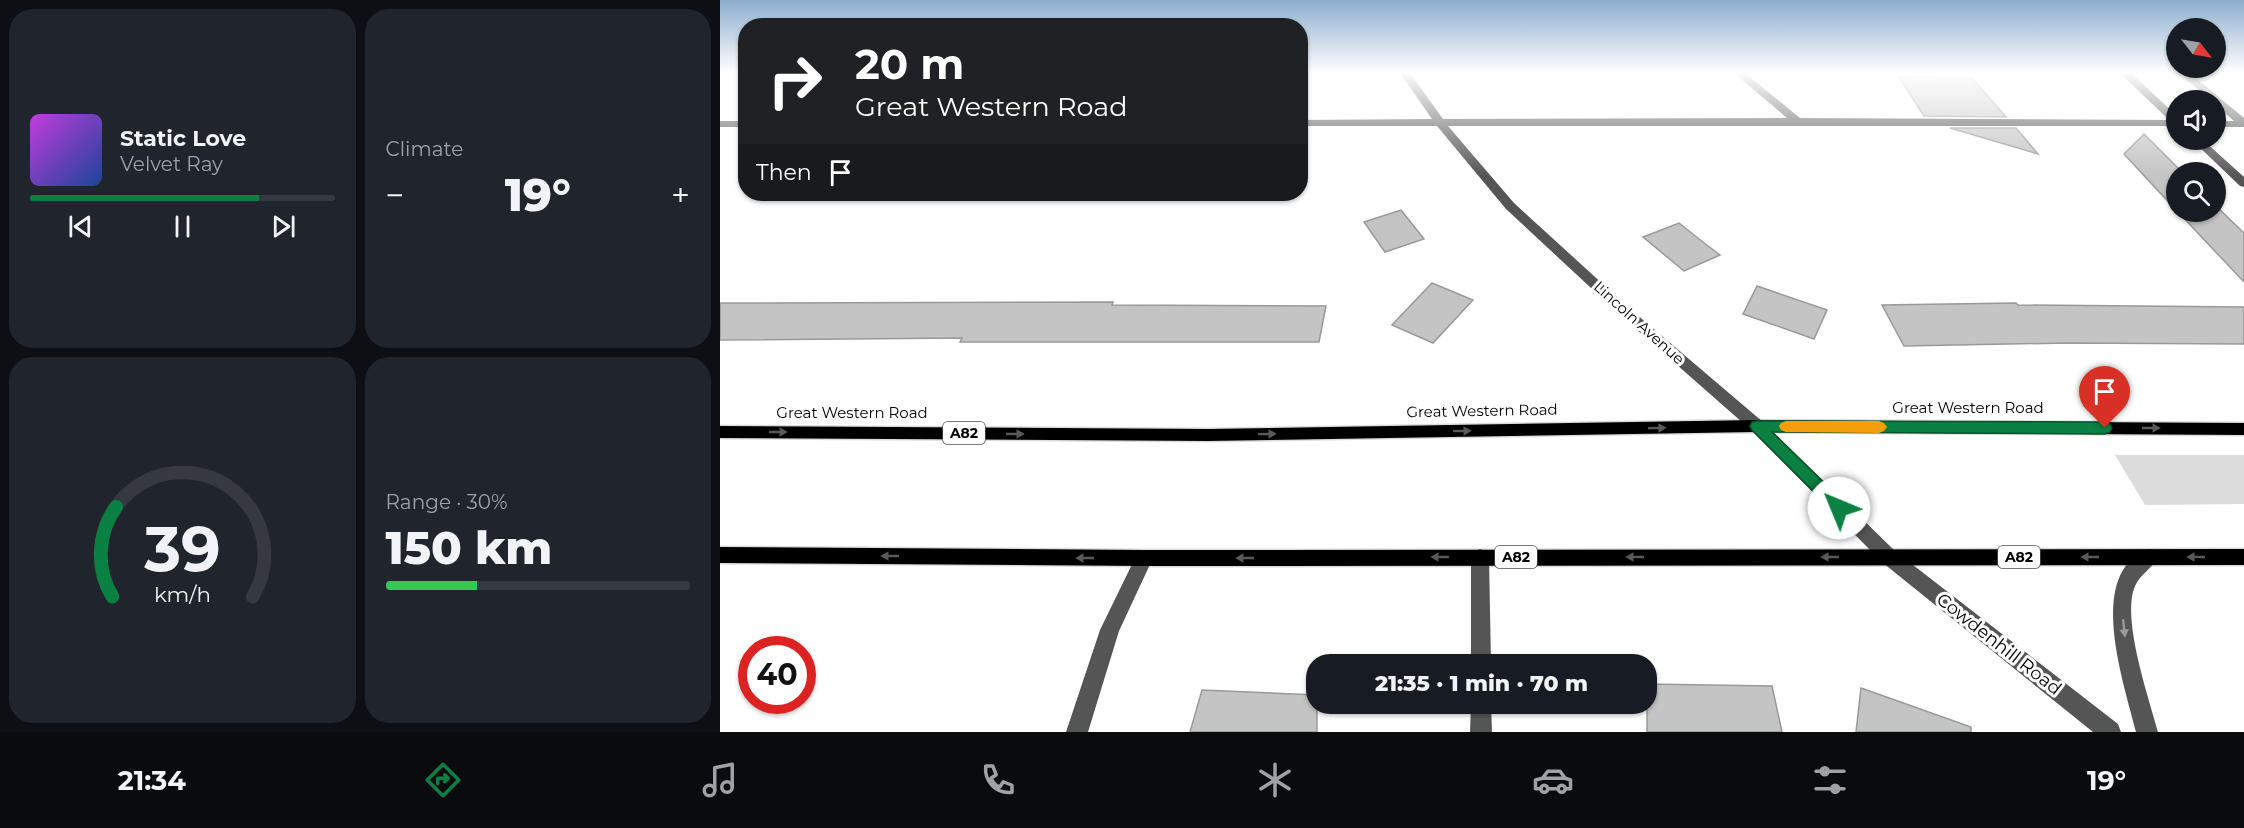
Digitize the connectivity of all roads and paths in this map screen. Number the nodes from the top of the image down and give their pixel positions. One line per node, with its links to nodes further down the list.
1 (1429, 107): 7 (street, Lincoln Avenue)
2 (1780, 107): 4 (street)
3 (2224, 107): 11 (street)
4 (1797, 121): 5 (street); 7 (street)
5 (2166, 122)
6 (1308, 123): 7 (street)
7 (1440, 123): 14 (street, Lincoln Avenue)
8 (720, 124): 9 (street)
9 (738, 124)
10 (2226, 124): 11 (street)
11 (2244, 124)
12 (2208, 150): 13 (street)
13 (2244, 183)
14 (1757, 426): 15 (main road, Great Western Road / A82, one-way to 15); 16 (main road, Great Western Road / A82, one-way to 14); 18 (street, Lincoln Avenue)
15 (2244, 429)
16 (720, 432)
17 (720, 555): 22 (main road, A82, one-way to 17)
18 (1889, 556): 19 (main road, A82, one-way to 19); 20 (main road, A82, one-way to 18); 27 (street, Cowdenhill Road)
19 (1480, 557): 22 (main road, A82, one-way to 22); 23 (street)
20 (2149, 557): 21 (main road, A82, one-way to 20); 28 (street, one-way to 28)
21 (2244, 557)
22 (1143, 558): 25 (street)
23 (1480, 654)
24 (1481, 714): 26 (street)
25 (1077, 732)
26 (1481, 732)
27 (2110, 732)
28 (2147, 732)

